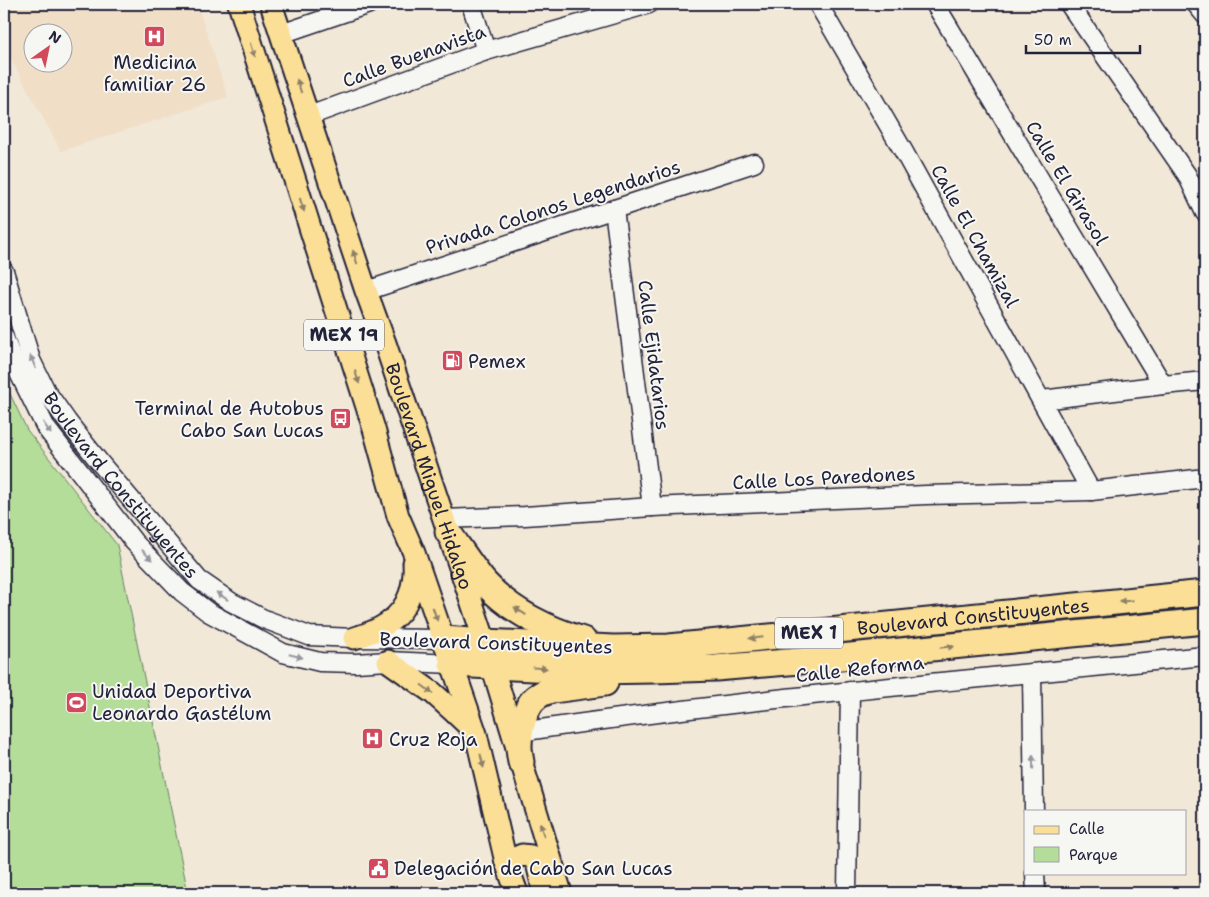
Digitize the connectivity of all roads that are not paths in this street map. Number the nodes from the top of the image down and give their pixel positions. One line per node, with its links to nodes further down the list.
1 (239, 4): 27 (main road, Boulevard Miguel Hidalgo / MEX 19, one-way to 27)
2 (271, 4): 11 (main road, Boulevard Miguel Hidalgo / MEX 19)
3 (369, 4): 11 (street)
4 (471, 4): 12 (street)
5 (649, 4): 12 (street, Calle Buenavista)
6 (818, 4): 22 (street, Calle El Chamizal)
7 (935, 4): 21 (street, Calle El Girasol)
8 (1069, 4): 16 (street)
9 (1196, 4): 10 (street)
10 (1205, 15)
11 (281, 34): 13 (main road, Boulevard Miguel Hidalgo / MEX 19, one-way to 11)
12 (486, 51): 13 (street, Calle Buenavista)
13 (309, 116): 18 (main road, Boulevard Miguel Hidalgo / MEX 19, one-way to 13)
14 (754, 163): 15 (street, Privada Colonos Legendarios)
15 (614, 210): 18 (street, Privada Colonos Legendarios); 25 (street, Calle Ejidatarios)
16 (1205, 213)
17 (4, 271): 30 (street, Boulevard Constituyentes, one-way to 17)
18 (366, 291): 26 (main road, Boulevard Miguel Hidalgo / MEX 19)
19 (4, 336): 35 (street, Boulevard Constituyentes, one-way to 35)
20 (1205, 381): 21 (street)
21 (1163, 385): 22 (street)
22 (1042, 400): 24 (street, Calle El Chamizal)
23 (1205, 478): 24 (street, Calle Los Paredones)
24 (1092, 491): 25 (street, Calle Los Paredones)
25 (652, 507): 26 (street, Calle Los Paredones)
26 (446, 525): 32 (main road, Boulevard Miguel Hidalgo / MEX 19); 33 (highway, one-way to 26)
27 (414, 553): 30 (main road); 31 (main road, Boulevard Miguel Hidalgo / MEX 19, one-way to 31)
28 (1205, 592): 33 (highway, Boulevard Constituyentes / MEX 1, one-way to 33)
29 (1205, 623): 38 (highway, Boulevard Constituyentes / MEX 1, one-way to 29)
30 (354, 638): 31 (street, Boulevard Constituyentes)
31 (443, 638): 32 (highway, Boulevard Constituyentes / MEX 1); 36 (main road, Boulevard Miguel Hidalgo / MEX 19)
32 (485, 642): 33 (highway, Boulevard Constituyentes / MEX 1); 37 (main road, Boulevard Miguel Hidalgo / MEX 19)
33 (614, 648)
34 (1205, 656): 39 (street, Calle Reforma)
35 (388, 661): 36 (street, Boulevard Constituyentes); 42 (main road, one-way to 42)
36 (452, 664): 37 (highway, Boulevard Constituyentes / MEX 1); 42 (main road, Boulevard Miguel Hidalgo)
37 (491, 666): 38 (highway, Boulevard Constituyentes / MEX 1, one-way to 38); 43 (main road, Boulevard Miguel Hidalgo)
38 (716, 668): 41 (highway)
39 (1032, 674): 40 (street, Calle Reforma); 44 (street, one-way to 39)
40 (850, 691): 41 (street, Calle Reforma); 50 (street)
41 (520, 732): 43 (highway)
42 (476, 734): 45 (main road, Boulevard Miguel Hidalgo, one-way to 45)
43 (521, 762): 49 (main road, Boulevard Miguel Hidalgo, one-way to 43)
44 (1034, 810)
45 (506, 862): 47 (main road, Boulevard Miguel Hidalgo); 48 (main road)
46 (1035, 874): 51 (street)
47 (517, 893)
48 (544, 893)
49 (561, 893)
50 (847, 893)
51 (1036, 893)

